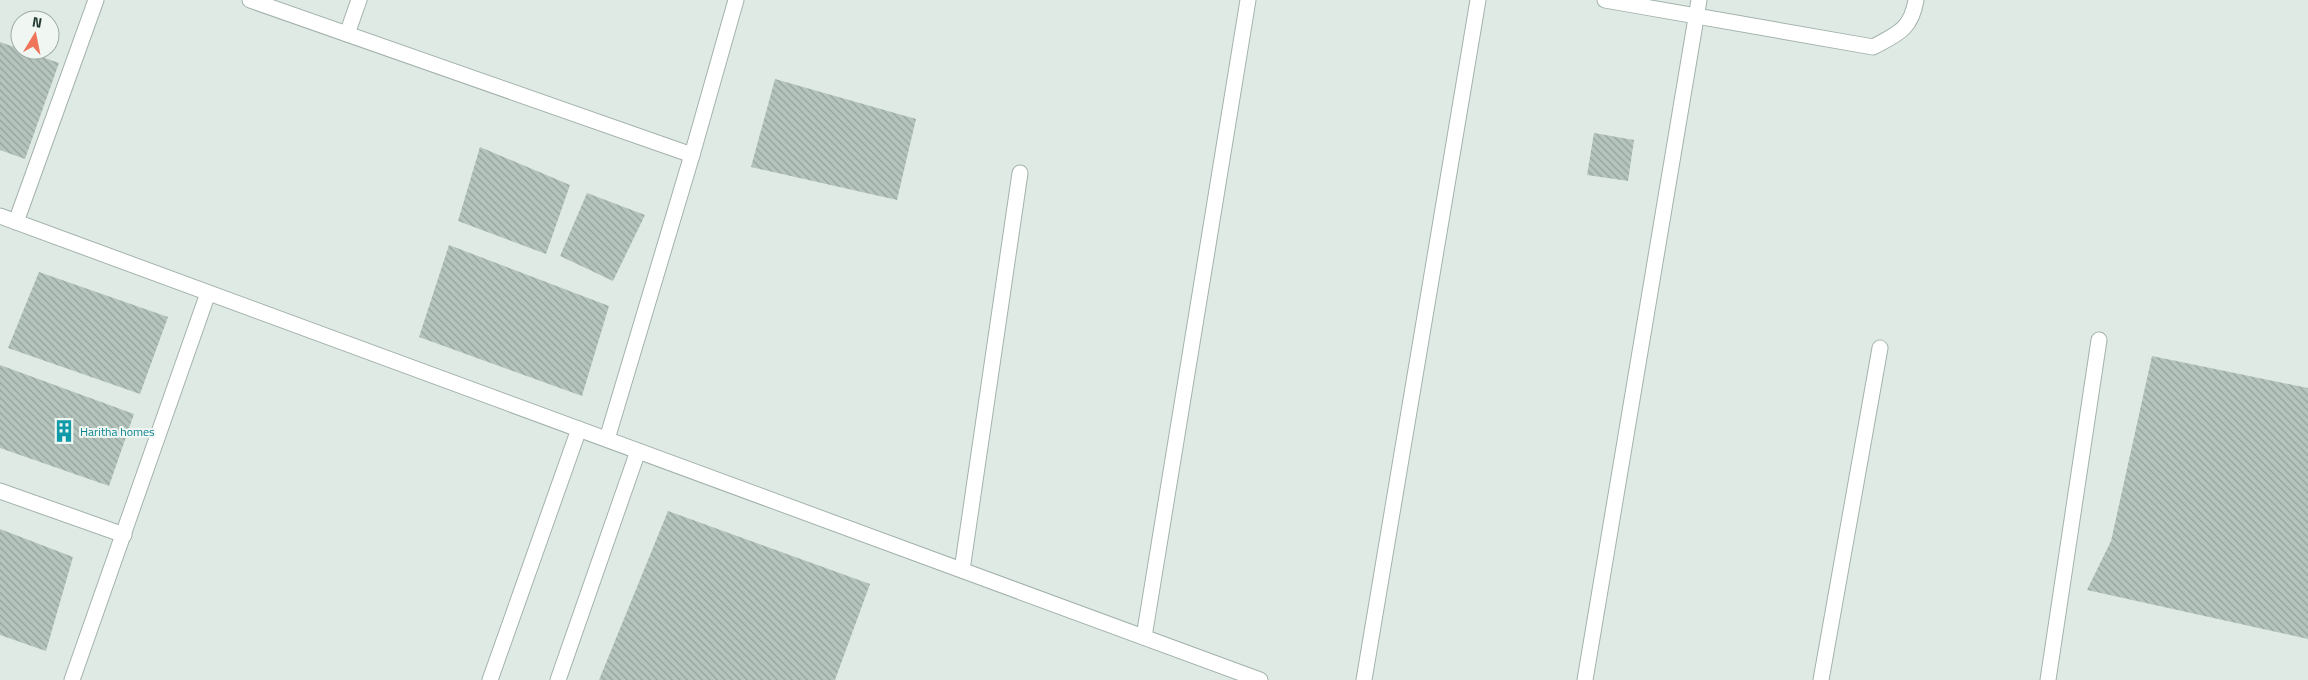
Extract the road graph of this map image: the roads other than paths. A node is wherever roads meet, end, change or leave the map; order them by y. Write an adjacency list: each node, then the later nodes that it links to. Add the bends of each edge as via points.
1 (96, 0): 15 (street)
2 (250, 0): 11 (street)
3 (359, 0): 11 (street)
4 (736, 0): 12 (street)
5 (1248, 0): 25 (street)
6 (1478, 0): 30 (street)
7 (1605, 0): 10 (street)
8 (1699, 0): 10 (street)
9 (1916, 0): 10 (street, via 1903,31 1872,47)
10 (1696, 16): 31 (street)
11 (347, 34): 12 (street)
12 (692, 155): 20 (street)
13 (1020, 173): 24 (street)
14 (0, 216): 15 (street)
15 (16, 222): 16 (street)
16 (208, 293): 19 (street); 23 (street)
17 (2099, 340): 33 (street)
18 (1880, 348): 32 (street)
19 (579, 429): 20 (street); 27 (street)
20 (607, 439): 21 (street)
21 (638, 451): 24 (street); 28 (street)
22 (0, 491): 23 (street)
23 (124, 535): 26 (street)
24 (962, 570): 25 (street)
25 (1144, 637): 29 (street)
26 (72, 680)
27 (490, 680)
28 (558, 680)
29 (1260, 680)
30 (1364, 680)
31 (1585, 680)
32 (1820, 680)
33 (2048, 680)

